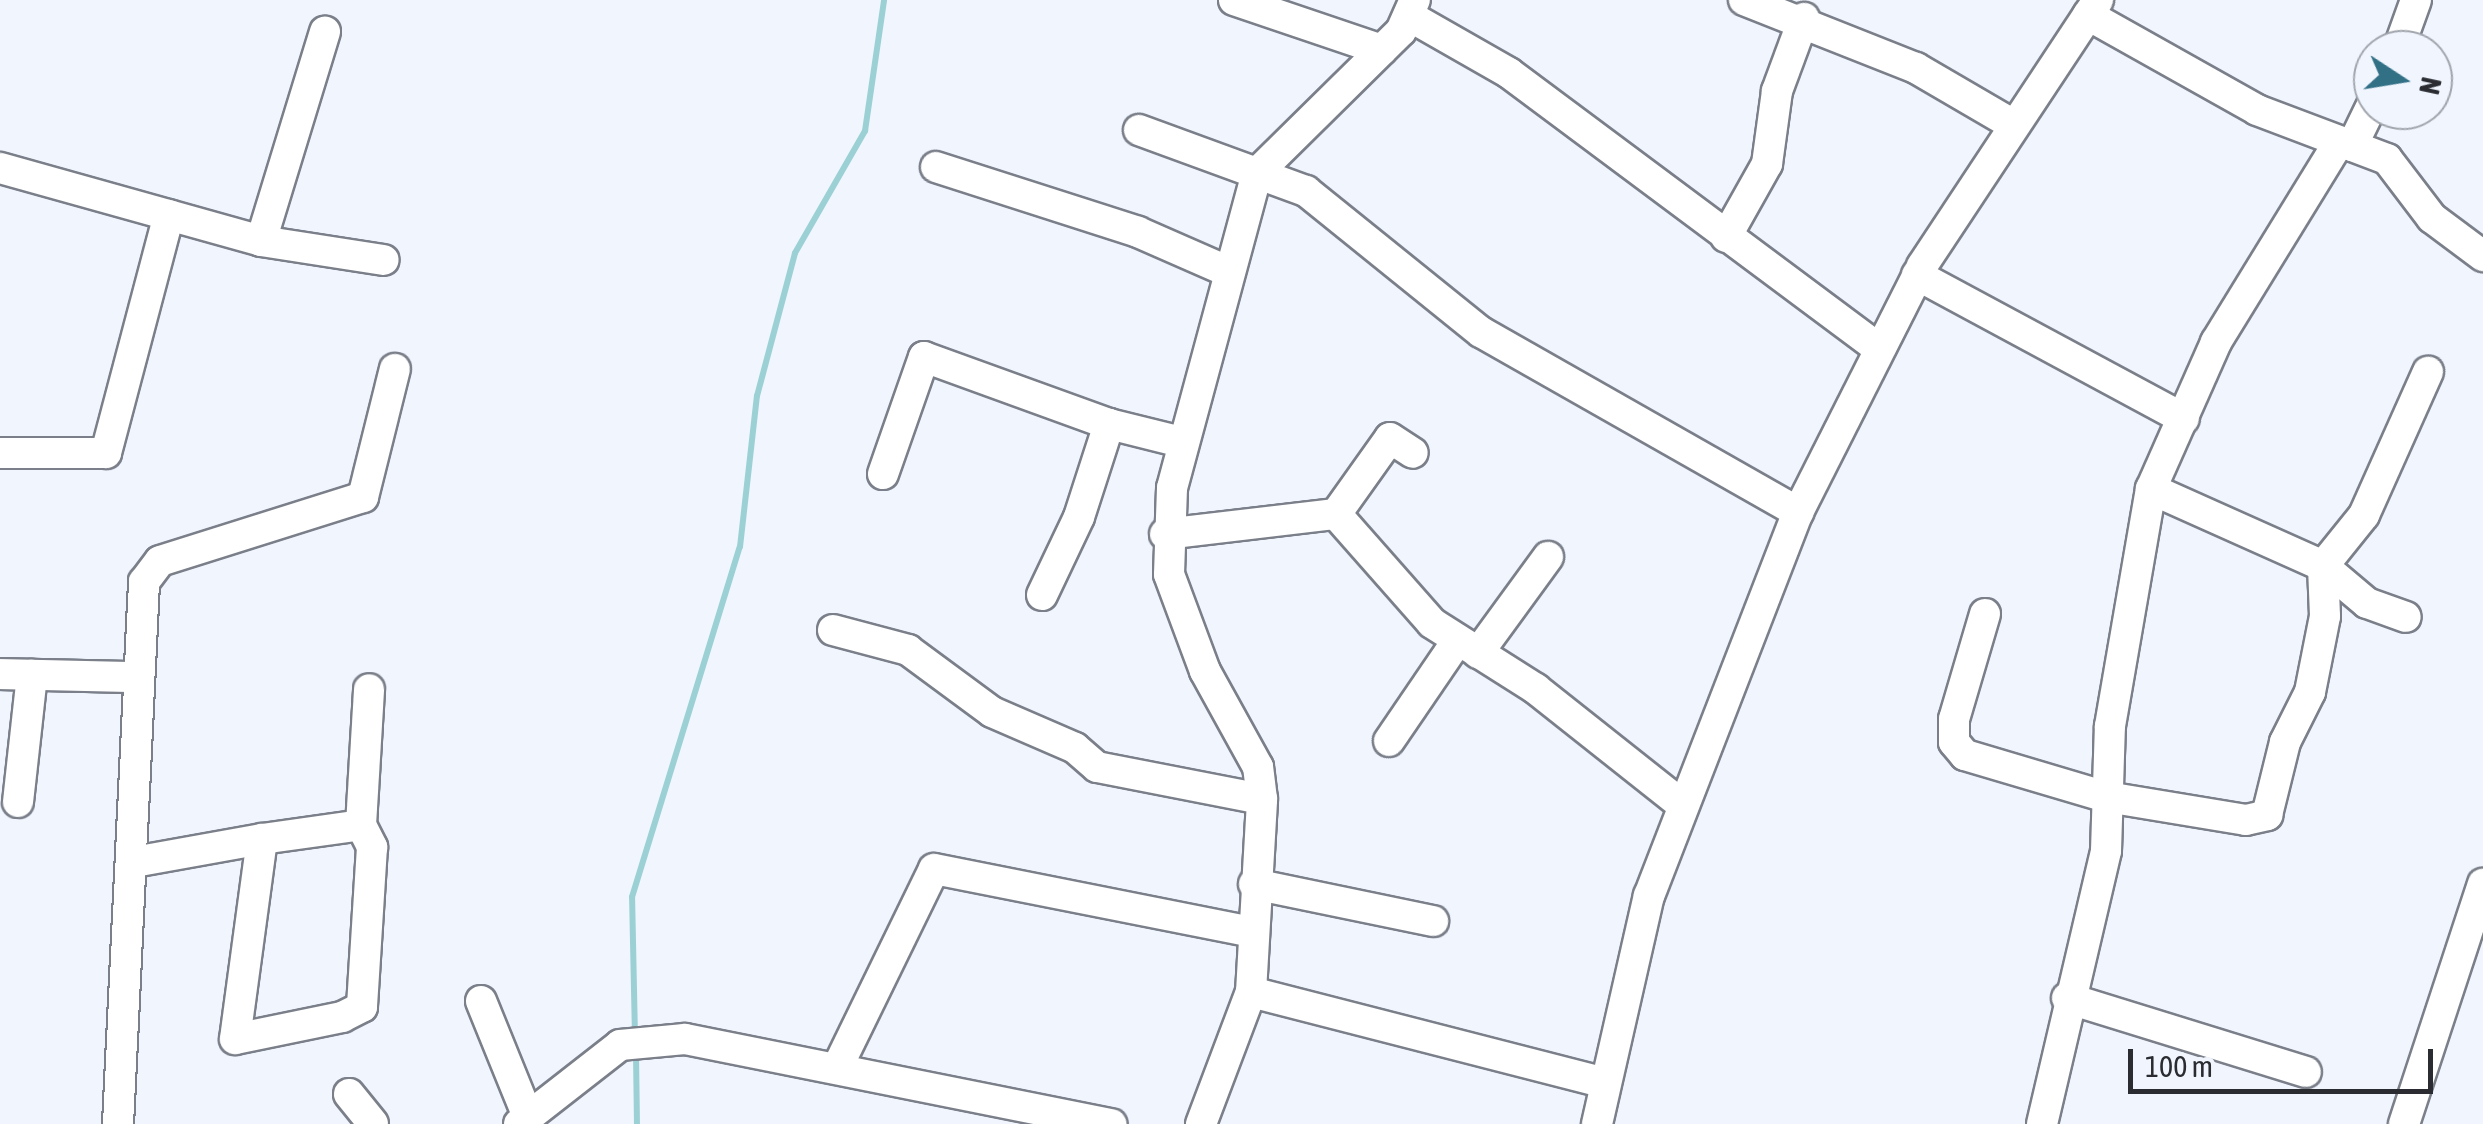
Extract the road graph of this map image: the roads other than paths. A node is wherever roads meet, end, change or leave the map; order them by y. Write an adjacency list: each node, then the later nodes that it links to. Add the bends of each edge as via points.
1 (1234, 0): 9 (street)
2 (1744, 0): 6 (street)
3 (2416, 0): 7 (street)
4 (2093, 8): 10 (street); 13 (street, via 2257,110)
5 (1413, 9): 9 (street); 18 (street)
6 (1804, 18): 10 (street, via 1916,68); 18 (street, via 1778,91 1767,164)
7 (2405, 30)
8 (325, 32): 19 (street)
9 (1382, 50): 16 (street)
10 (2012, 124): 23 (street)
11 (1139, 130): 16 (street)
12 (2355, 130): 13 (street)
13 (2345, 146): 20 (street, via 2387,158 2432,218); 27 (street, via 2216,342)
14 (936, 167): 22 (street, via 1138,232)
15 (0, 168): 17 (street)
16 (1257, 173): 22 (street); 34 (street, via 1306,190 1481,332)
17 (168, 215): 19 (street); 30 (street, via 106,453)
18 (1726, 237): 24 (street)
19 (261, 241): 21 (street)
20 (2483, 256)
21 (384, 260)
22 (1229, 272): 29 (street)
23 (1917, 275): 24 (street); 27 (street)
24 (1877, 347): 34 (street)
25 (396, 369): 46 (street, via 363,497 150,568)
26 (2428, 372): 38 (street, via 2364,515)
27 (2184, 419): 33 (street)
28 (1109, 424): 29 (street); 32 (street, via 924,357); 39 (street, via 1079,517)
29 (1181, 442): 36 (street)
30 (0, 453)
31 (1414, 453): 35 (street, via 1390,438)
32 (883, 474)
33 (2152, 489): 38 (street); 49 (street, via 2123,629)
34 (1798, 512): 52 (street)
35 (1336, 514): 36 (street); 43 (street, via 1414,606)
36 (1165, 534): 50 (street, via 1169,574 1205,671 1258,767)
37 (1548, 556): 43 (street)
38 (2322, 566): 41 (street, via 2367,603); 49 (street, via 2325,616 2310,692 2285,742 2267,815 2246,820)
39 (1042, 595)
40 (1985, 614): 49 (street, via 1954,742 1985,764)
41 (2406, 617)
42 (833, 630): 50 (street, via 908,650 992,712 1075,748 1097,766)
43 (1468, 646): 48 (street); 52 (street)
44 (0, 674): 45 (street)
45 (32, 675): 46 (street); 51 (street)
46 (136, 677): 55 (street)
47 (369, 689): 53 (street)
48 (1389, 741)
49 (2107, 797): 61 (street, via 2106,851)
50 (1262, 799): 56 (street)
51 (18, 802)
52 (1681, 804): 65 (street)
53 (361, 825): 54 (street); 54 (street, via 372,847 362,1006 235,1039)
54 (262, 839): 55 (street)
55 (134, 862): 68 (street)
56 (1254, 884): 58 (street); 59 (street)
57 (2483, 884): 74 (street)
58 (1434, 920)
59 (1252, 932): 60 (street); 63 (street, via 934,869)
60 (1251, 992): 65 (street); 71 (street)
61 (2067, 998): 64 (street); 73 (street)
62 (481, 1000): 67 (street)
63 (837, 1068): 67 (street, via 685,1039 620,1045); 70 (street)
64 (2306, 1072)
65 (1601, 1082): 72 (street)
66 (349, 1094): 69 (street)
67 (523, 1121)
68 (118, 1124)
69 (373, 1124)
70 (1112, 1124)
71 (1201, 1124)
72 (1597, 1124)
73 (2042, 1124)
74 (2404, 1124)

